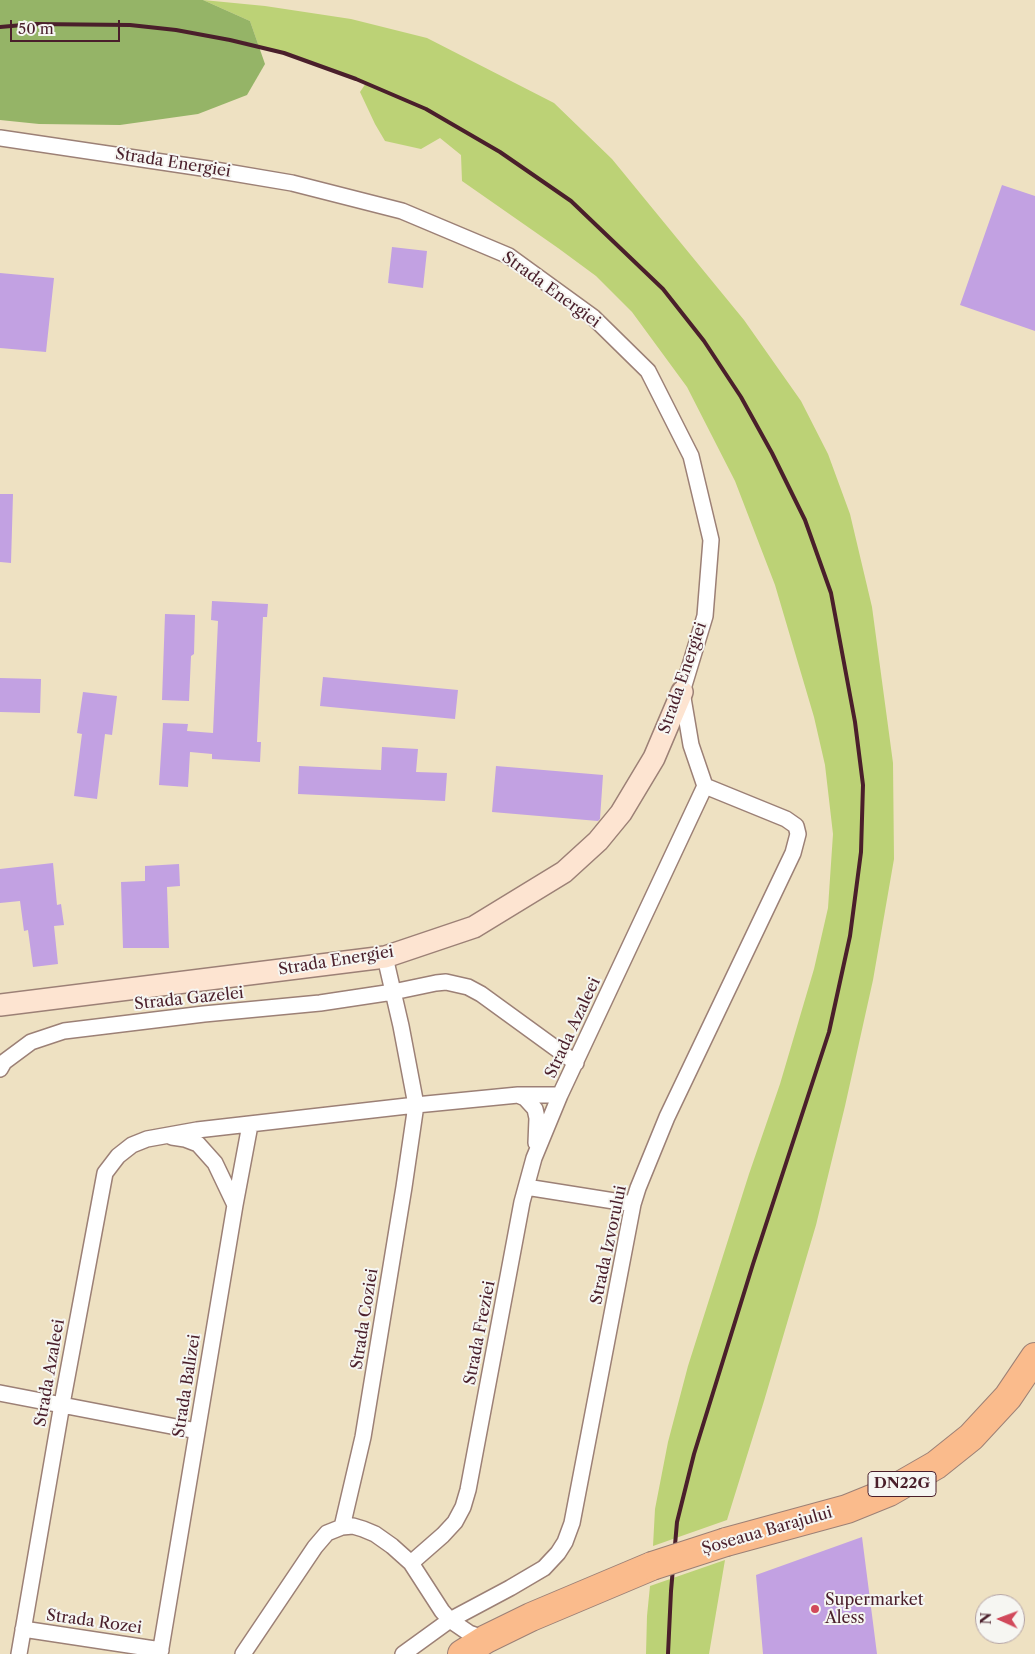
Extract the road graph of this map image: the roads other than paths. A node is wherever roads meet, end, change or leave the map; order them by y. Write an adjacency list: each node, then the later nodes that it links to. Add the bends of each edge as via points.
1 (0, 138): 2 (street, Strada Energiei, via 292,183 402,210 509,256 593,317 648,371 691,456 712,540 705,616)
2 (682, 692): 3 (street, via 691,745); 4 (street, Strada Energiei, via 654,758 621,814 598,841 564,872 474,927)
3 (705, 786): 7 (street, Strada Azaleei); 16 (street, Strada Izvorului, via 786,819 796,826 798,834 793,853 667,1118)
4 (385, 957): 5 (street, Strada Coziei); 6 (street, Strada Energiei)
5 (393, 992): 7 (street, Strada Gazelei, via 436,982 468,987); 8 (street, Strada Gazelei, via 320,1003 64,1030 30,1042 4,1062); 11 (street, Strada Coziei)
6 (0, 1006)
7 (576, 1063): 10 (street, Strada Azaleei)
8 (0, 1069)
9 (518, 1095): 10 (street, Strada Azaleei); 11 (street, Strada Azaleei); 14 (street, via 535,1109)
10 (560, 1095): 14 (street, Strada Freziei)
11 (416, 1105): 12 (street, Strada Azaleei); 22 (street, Strada Coziei, via 362,1438)
12 (250, 1125): 13 (street, Strada Azaleei); 17 (street, Strada Balizei)
13 (166, 1136): 17 (street, Strada Azaleei, via 198,1144 215,1163); 20 (street, Strada Azaleei, via 132,1145 105,1173)
14 (534, 1158): 15 (street, Strada Freziei)
15 (526, 1187): 16 (street); 23 (street, Strada Freziei, via 463,1507 443,1535)
16 (633, 1204): 24 (street, Strada Izvorului, via 572,1523 565,1542 544,1568)
17 (235, 1205): 21 (street, Strada Balizei)
18 (1035, 1357): 26 (highway, Șoseaua Barajului / DN22G, bridge, via 1008,1397 971,1437 936,1465 889,1492 847,1509 652,1566)
19 (0, 1392): 20 (street)
20 (62, 1404): 21 (street); 25 (street, Strada Azaleei)
21 (197, 1431): 27 (street, Strada Balizei)
22 (342, 1527): 23 (street, via 353,1526 375,1534); 29 (street, via 327,1534 315,1547)
23 (411, 1563): 24 (street)
24 (450, 1620): 26 (street, via 469,1633); 30 (street, Strada Izvorului)
25 (23, 1629): 27 (street, Strada Rozei); 28 (street, Strada Azaleei)
26 (486, 1639): 31 (highway, Șoseaua Barajului / DN22G)
27 (160, 1652)
28 (19, 1654)
29 (243, 1654)
30 (403, 1654)
31 (462, 1654)

